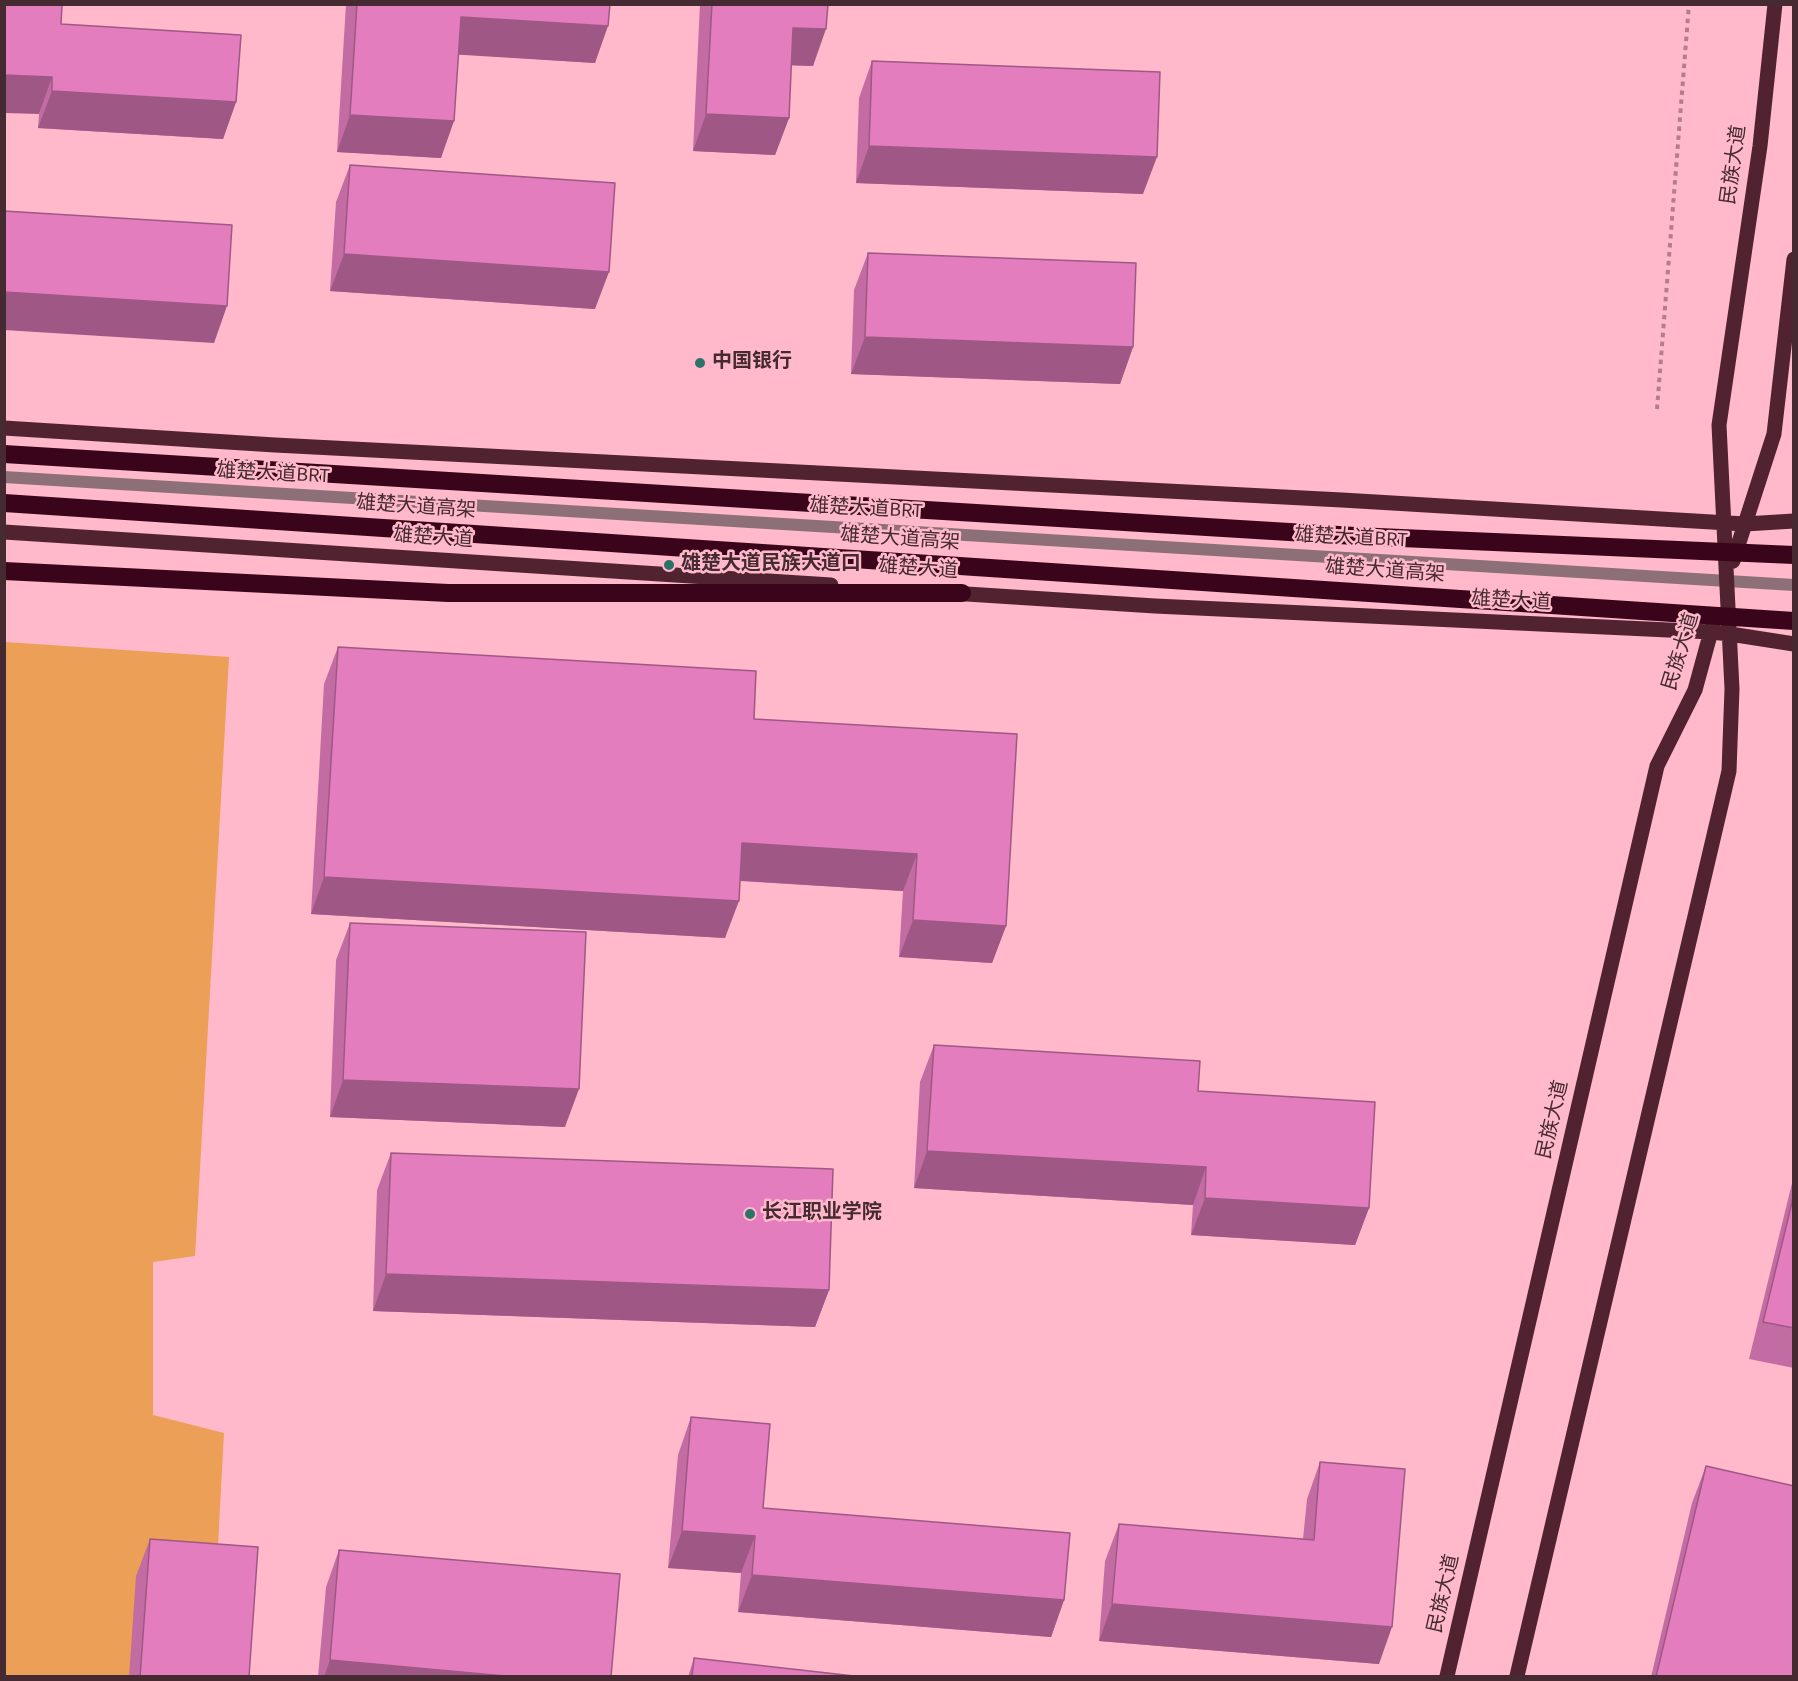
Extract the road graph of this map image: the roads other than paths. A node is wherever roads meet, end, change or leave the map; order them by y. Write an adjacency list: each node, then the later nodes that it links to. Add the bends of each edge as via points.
1 (1775, 4): 8 (main road, 民族大道, via 1760,146 1719,425)
2 (1794, 259): 9 (main road, 民族大道, via 1774,434)
3 (4, 428): 8 (main road)
4 (4, 454): 11 (highway, 雄楚大道高架, bridge, via 1355,536)
5 (4, 477): 13 (lane, 雄楚大道BRT)
6 (4, 503): 16 (highway, 雄楚大道高架, bridge)
7 (1794, 521): 9 (main road)
8 (1724, 523): 9 (main road); 13 (main road, 民族大道)
9 (1745, 524): 13 (main road, 民族大道)
10 (4, 532): 15 (main road, 雄楚大道)
11 (1794, 555)
12 (4, 571): 15 (highway, via 448,593)
13 (1726, 581): 14 (lane, 雄楚大道BRT); 17 (main road, 民族大道); 18 (main road, 民族大道)
14 (1794, 585)
15 (962, 593): 17 (main road, 雄楚大道)
16 (1794, 621)
17 (1711, 632): 18 (main road, 雄楚大道); 20 (main road, 民族大道, via 1695,690 1657,766)
18 (1730, 634): 19 (main road, 雄楚大道); 21 (main road, 民族大道, via 1729,771)
19 (1794, 644)
20 (1447, 1677)
21 (1517, 1677)

